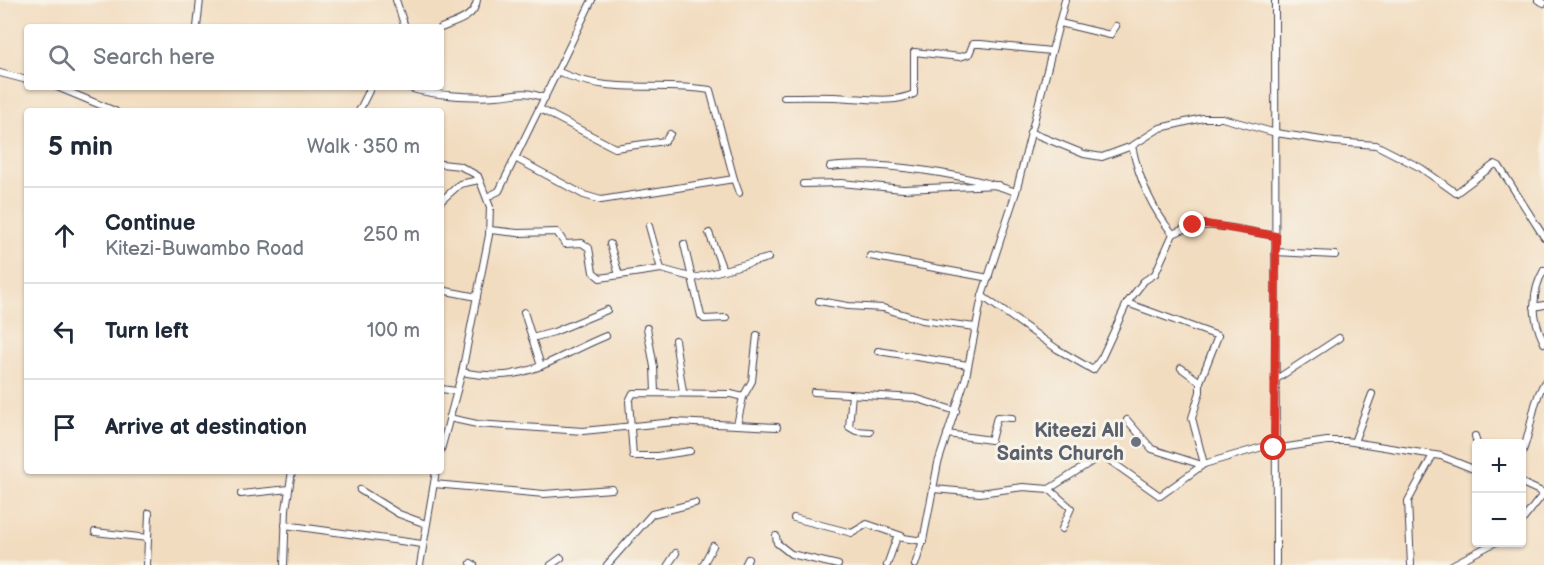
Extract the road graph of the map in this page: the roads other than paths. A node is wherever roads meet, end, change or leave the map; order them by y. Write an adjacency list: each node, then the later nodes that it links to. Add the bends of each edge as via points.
1 (200, 0): 10 (street)
2 (396, 0): 11 (street)
3 (477, 0): 13 (street, via 471,14)
4 (592, 0): 15 (street)
5 (1065, 0): 9 (street)
6 (1275, 0): 27 (street)
7 (1538, 0): 8 (street)
8 (1544, 3)
9 (1060, 23): 12 (street, via 1100,35 1110,35); 14 (street)
10 (197, 24)
11 (404, 24)
12 (1116, 26)
13 (444, 27)
14 (1051, 51): 22 (street, via 973,44 969,54 960,57 914,52 915,94 885,101); 26 (street)
15 (557, 71): 21 (street); 33 (street, via 601,87 688,86 710,90)
16 (0, 73): 17 (street)
17 (24, 79)
18 (64, 90): 23 (street)
19 (369, 90): 24 (street)
20 (427, 90): 21 (street, via 472,97 525,91)
21 (546, 98): 25 (street)
22 (784, 98)
23 (108, 108)
24 (360, 108)
25 (540, 109): 28 (street, via 615,148 665,141); 30 (street)
26 (1030, 132): 29 (street, via 1084,154 1102,157); 37 (street)
27 (1276, 133): 29 (street, via 1248,123 1203,118 1160,128); 45 (street); 46 (street, via 1376,145 1421,168 1456,193 1497,165)
28 (670, 134)
29 (1132, 146): 44 (street, via 1149,198)
30 (515, 158): 33 (street, via 601,200); 39 (street, via 499,191)
31 (444, 164): 34 (street, via 460,166)
32 (830, 167): 36 (street, via 905,169)
33 (734, 179): 38 (street)
34 (479, 180): 39 (street); 40 (street, via 460,184)
35 (803, 184): 36 (street, via 903,189)
36 (999, 185): 37 (street)
37 (1016, 192): 58 (street)
38 (739, 193)
39 (487, 197): 42 (street)
40 (444, 198)
41 (649, 226): 53 (street)
42 (490, 230): 56 (street, via 557,231 565,244 582,243 589,248 593,272 600,278); 61 (street)
43 (709, 233): 54 (street)
44 (1173, 234): 45 (street, via 1206,224); 63 (street, via 1155,274 1144,281)
45 (1276, 236): 49 (street)
46 (1544, 237)
47 (610, 244): 56 (street)
48 (684, 244): 57 (street)
49 (1275, 252): 50 (street); 82 (street)
50 (1335, 255)
51 (870, 256): 58 (street)
52 (768, 258): 54 (street)
53 (661, 269): 56 (street); 57 (street)
54 (723, 270): 57 (street)
55 (1544, 270): 65 (street, via 1535,290)
56 (619, 275)
57 (694, 278): 68 (street, via 701,316)
58 (989, 278): 60 (street)
59 (444, 291): 61 (street)
60 (982, 296): 63 (street, via 1093,370); 69 (street)
61 (477, 297): 81 (street)
62 (819, 301): 69 (street, via 883,308 922,320)
63 (1127, 303): 83 (street, via 1218,336)
64 (1544, 305): 65 (street)
65 (1534, 308): 76 (street)
66 (607, 310): 73 (street)
67 (524, 312): 73 (street)
68 (726, 318)
69 (975, 327): 78 (street)
70 (647, 328): 89 (street)
71 (757, 335): 92 (street, via 752,381)
72 (606, 336): 79 (street)
73 (532, 338): 79 (street)
74 (1339, 338): 82 (street)
75 (675, 340): 87 (street)
76 (1544, 343)
77 (878, 351): 78 (street)
78 (968, 365): 93 (street)
79 (541, 366): 81 (street, via 508,376)
80 (1181, 368): 83 (street)
81 (462, 372): 86 (street)
82 (1275, 380): 107 (street)
83 (1200, 382): 110 (street, via 1192,423)
84 (1544, 383): 106 (street, via 1532,408)
85 (444, 389): 86 (street)
86 (456, 391): 94 (street)
87 (684, 392): 89 (street); 92 (street)
88 (814, 392): 90 (street)
89 (655, 393): 97 (street, via 633,393 629,401)
90 (852, 394): 93 (street, via 915,398); 100 (street, via 849,427)
91 (1372, 394): 105 (street)
92 (744, 397): 98 (street)
93 (956, 411): 101 (street)
94 (449, 418): 97 (street, via 477,424 568,430); 103 (street)
95 (1012, 418): 101 (street, via 997,417 991,440)
96 (1127, 420): 110 (street, via 1152,449)
97 (632, 425): 98 (street); 108 (street, via 633,456)
98 (738, 425): 99 (street)
99 (777, 427)
100 (870, 432)
101 (947, 434): 118 (street)
102 (1475, 436): 104 (street)
103 (444, 438)
104 (1475, 439)
105 (1354, 442): 107 (street, via 1327,441); 109 (street)
106 (1526, 443)
107 (1274, 448): 110 (street, via 1269,445); 149 (street)
108 (690, 451)
109 (1433, 455): 111 (street); 150 (street, via 1408,501)
110 (1203, 464): 119 (street, via 1160,496 1102,455)
111 (1472, 469)
112 (292, 474): 116 (street)
113 (436, 474): 114 (street)
114 (434, 484): 117 (street, via 544,494); 126 (street)
115 (1526, 485): 124 (street, via 1544,493)
116 (289, 489): 121 (street); 127 (street)
117 (612, 489)
118 (933, 489): 119 (street, via 980,493 1023,487); 133 (street)
119 (1049, 489): 128 (street, via 1071,508)
120 (360, 490): 126 (street, via 399,514)
121 (241, 494)
122 (695, 503): 143 (street, via 652,514)
123 (149, 513): 132 (street)
124 (1526, 515)
125 (794, 518): 131 (street, via 852,533 867,524)
126 (426, 524): 134 (street)
127 (285, 525): 134 (street); 140 (street)
128 (1062, 529)
129 (94, 532): 132 (street)
130 (776, 536): 146 (street, via 777,543 791,554)
131 (902, 536): 133 (street); 147 (street, via 897,537)
132 (148, 538): 139 (street)
133 (923, 540): 148 (street)
134 (422, 544): 141 (street)
135 (713, 546): 145 (street)
136 (1488, 547): 151 (street)
137 (676, 553): 144 (street)
138 (561, 558): 142 (street)
139 (147, 565)
140 (284, 565)
141 (420, 565)
142 (551, 565)
143 (607, 565)
144 (668, 565)
145 (703, 565)
146 (838, 565)
147 (887, 565)
148 (915, 565)
149 (1275, 565)
150 (1411, 565)
151 (1452, 565)

